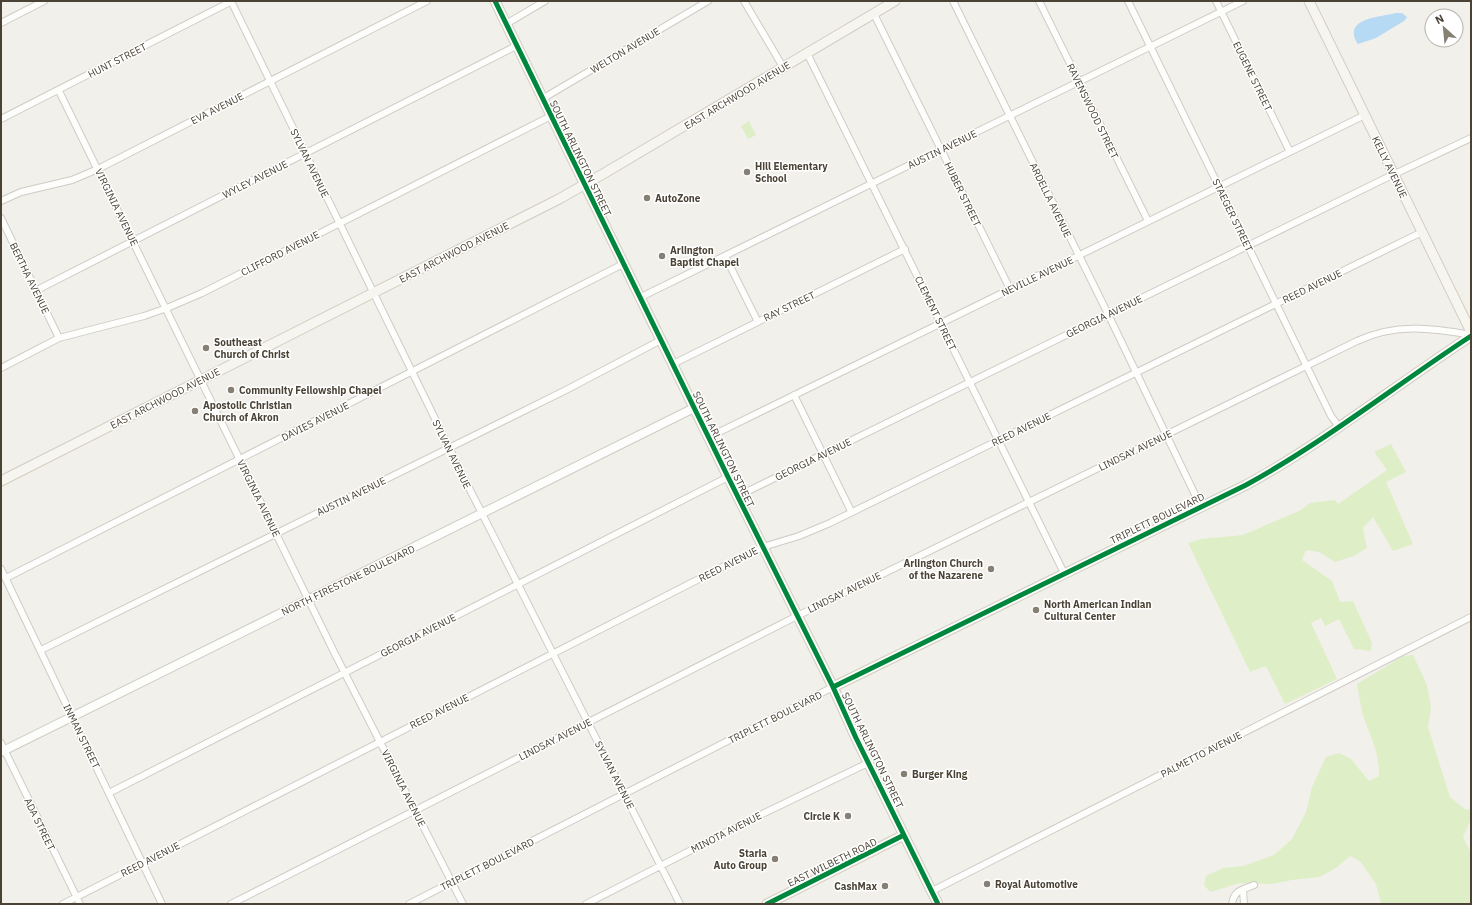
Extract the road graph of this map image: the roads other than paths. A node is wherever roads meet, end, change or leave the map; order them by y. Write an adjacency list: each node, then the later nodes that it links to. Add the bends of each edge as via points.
1 (44, 1): 17 (street)
2 (231, 1): 23 (street, SYLVAN AVENUE); 25 (street, HUNT STREET)
3 (427, 1): 23 (street, EVA AVENUE)
4 (495, 1): 18 (main road, SOUTH ARLINGTON STREET)
5 (545, 1): 18 (street)
6 (708, 1): 26 (street, WELTON AVENUE)
7 (744, 1): 22 (street)
8 (895, 1): 16 (main road, EAST ARCHWOOD AVENUE)
9 (953, 1): 29 (street, ARDELLA AVENUE)
10 (1039, 1): 24 (street, RAVENSWOOD STREET)
11 (1128, 1): 20 (street, STAEGER STREET)
12 (1216, 1): 15 (street, EUGENE STREET)
13 (1243, 1): 15 (street, AUSTIN AVENUE)
14 (1309, 1): 27 (main road, KELLY AVENUE)
15 (1221, 12): 20 (street, AUSTIN AVENUE); 33 (street, EUGENE STREET)
16 (874, 14): 21 (main road, EAST ARCHWOOD AVENUE); 32 (street, HUBER STREET)
17 (1, 23)
18 (506, 24): 19 (main road, SOUTH ARLINGTON STREET)
19 (516, 46): 26 (main road, SOUTH ARLINGTON STREET); 34 (street, WYLEY AVENUE)
20 (1150, 46): 24 (street, AUSTIN AVENUE); 39 (street, STAEGER STREET)
21 (807, 53): 22 (main road, EAST ARCHWOOD AVENUE); 37 (street, CLEMENT STREET)
22 (783, 67): 38 (main road, EAST ARCHWOOD AVENUE)
23 (270, 81): 34 (street, SYLVAN AVENUE); 35 (street, EVA AVENUE)
24 (1079, 82): 29 (street, AUSTIN AVENUE); 42 (street, RAVENSWOOD STREET)
25 (59, 91): 30 (street, HUNT STREET); 35 (street, VIRGINIA AVENUE)
26 (542, 99): 28 (main road, SOUTH ARLINGTON STREET)
27 (1365, 115): 33 (street, NEVILLE AVENUE); 36 (main road, KELLY AVENUE)
28 (551, 116): 38 (main road, SOUTH ARLINGTON STREET); 43 (street, CLIFFORD AVENUE)
29 (1010, 116): 32 (street, AUSTIN AVENUE); 49 (street, ARDELLA AVENUE)
30 (1, 119)
31 (1471, 138): 36 (street, GEORGIA AVENUE)
32 (941, 150): 37 (street, AUSTIN AVENUE); 51 (street, HUBER STREET)
33 (1290, 152): 39 (street, NEVILLE AVENUE)
34 (306, 153): 43 (street, SYLVAN AVENUE); 45 (street, WYLEY AVENUE)
35 (98, 169): 40 (street, EVA AVENUE, via 72,180 22,192); 45 (street, VIRGINIA AVENUE)
36 (1394, 174): 44 (main road, KELLY AVENUE); 46 (street, GEORGIA AVENUE)
37 (873, 183): 47 (street, CLEMENT STREET); 48 (street, AUSTIN AVENUE)
38 (585, 184): 50 (main road, SOUTH ARLINGTON STREET); 53 (main road, EAST ARCHWOOD AVENUE)
39 (1219, 187): 42 (street, NEVILLE AVENUE); 46 (street, STAEGER STREET)
40 (1, 201)
41 (1, 218): 52 (street, BERTHA AVENUE)
42 (1148, 221): 49 (street, NEVILLE AVENUE)
43 (340, 223): 53 (street, SYLVAN AVENUE); 56 (street, CLIFFORD AVENUE, via 202,293)
44 (1422, 232): 55 (street, REED AVENUE); 60 (main road, KELLY AVENUE)
45 (133, 241): 52 (street, WYLEY AVENUE); 56 (street, VIRGINIA AVENUE)
46 (1248, 246): 55 (street, STAEGER STREET); 57 (street, GEORGIA AVENUE)
47 (905, 249): 58 (street, RAY STREET); 59 (street, CLEMENT STREET)
48 (726, 256): 54 (street, AUSTIN AVENUE); 58 (street)
49 (1078, 256): 51 (street, NEVILLE AVENUE); 57 (street, ARDELLA AVENUE)
50 (623, 264): 54 (main road, SOUTH ARLINGTON STREET); 66 (street, DAVIES AVENUE)
51 (1010, 289): 59 (street, NEVILLE AVENUE)
52 (37, 290): 61 (street, BERTHA AVENUE)
53 (373, 292): 66 (street, SYLVAN AVENUE); 68 (main road, EAST ARCHWOOD AVENUE)
54 (641, 297): 62 (main road, SOUTH ARLINGTON STREET)
55 (1276, 303): 64 (street, STAEGER STREET); 67 (street, REED AVENUE)
56 (166, 308): 61 (street, CLIFFORD AVENUE, via 135,319); 68 (street, VIRGINIA AVENUE)
57 (1108, 314): 67 (street, ARDELLA AVENUE); 69 (street, GEORGIA AVENUE)
58 (758, 322): 63 (street, RAY STREET)
59 (941, 323): 69 (street, CLEMENT STREET); 70 (street, NEVILLE AVENUE)
60 (1471, 334): 64 (street, LINDSAY AVENUE, via 1415,328 1384,331); 72 (main road, TRIPLETT BOULEVARD)
61 (59, 338): 65 (street, CLIFFORD AVENUE)
62 (661, 340): 63 (main road, SOUTH ARLINGTON STREET); 76 (street, AUSTIN AVENUE)
63 (673, 364): 71 (main road, SOUTH ARLINGTON STREET)
64 (1307, 365): 72 (street, STAEGER STREET, via 1331,416); 73 (street, LINDSAY AVENUE)
65 (1, 368)
66 (412, 372): 76 (street, SYLVAN AVENUE); 78 (street, DAVIES AVENUE)
67 (1136, 372): 73 (street, ARDELLA AVENUE); 75 (street, REED AVENUE)
68 (201, 379): 78 (street, VIRGINIA AVENUE); 80 (main road, EAST ARCHWOOD AVENUE)
69 (970, 382): 75 (street, CLEMENT STREET); 77 (street, GEORGIA AVENUE)
70 (794, 395): 74 (street, NEVILLE AVENUE); 77 (street)
71 (694, 408): 74 (main road, SOUTH ARLINGTON STREET); 85 (street, NORTH FIRESTONE BOULEVARD)
72 (1340, 428): 83 (main road, TRIPLETT BOULEVARD, via 1276,468)
73 (1166, 434): 82 (street, LINDSAY AVENUE); 83 (street, ARDELLA AVENUE)
74 (709, 437): 79 (main road, SOUTH ARLINGTON STREET)
75 (998, 440): 82 (street, CLEMENT STREET); 84 (street, REED AVENUE)
76 (449, 447): 85 (street, SYLVAN AVENUE); 86 (street, AUSTIN AVENUE)
77 (823, 454): 81 (street, GEORGIA AVENUE); 84 (street)
78 (240, 459): 86 (street, VIRGINIA AVENUE); 90 (street, DAVIES AVENUE)
79 (728, 477): 81 (main road, SOUTH ARLINGTON STREET); 91 (street, GEORGIA AVENUE)
80 (1, 481)
81 (738, 496): 87 (main road, SOUTH ARLINGTON STREET)
82 (1029, 502): 89 (street, CLEMENT STREET); 93 (street, LINDSAY AVENUE)
83 (1201, 507): 89 (main road, TRIPLETT BOULEVARD)
84 (851, 511): 87 (street, REED AVENUE, via 808,533)
85 (482, 513): 91 (street, SYLVAN AVENUE); 92 (street, NORTH FIRESTONE BOULEVARD)
86 (276, 533): 92 (street, VIRGINIA AVENUE); 95 (street, AUSTIN AVENUE)
87 (763, 547): 93 (main road, SOUTH ARLINGTON STREET); 96 (street, REED AVENUE)
88 (1, 569): 90 (street, INMAN STREET)
89 (1064, 573): 98 (main road, TRIPLETT BOULEVARD)
90 (6, 578): 95 (street, INMAN STREET)
91 (517, 584): 96 (street, SYLVAN AVENUE); 97 (street, GEORGIA AVENUE)
92 (308, 600): 97 (street, VIRGINIA AVENUE); 99 (street, NORTH FIRESTONE BOULEVARD)
93 (797, 616): 98 (main road, SOUTH ARLINGTON STREET); 100 (street, LINDSAY AVENUE)
94 (1471, 617): 113 (street, PALMETTO AVENUE)
95 (40, 650): 99 (street, INMAN STREET)
96 (552, 653): 100 (street, SYLVAN AVENUE); 101 (street, REED AVENUE)
97 (345, 673): 101 (street, VIRGINIA AVENUE); 104 (street, GEORGIA AVENUE)
98 (833, 687): 103 (main road, SOUTH ARLINGTON STREET); 105 (street, TRIPLETT BOULEVARD)
99 (72, 717): 102 (street, NORTH FIRESTONE BOULEVARD); 104 (street, INMAN STREET)
100 (588, 722): 105 (street, SYLVAN AVENUE); 106 (street, LINDSAY AVENUE)
101 (380, 741): 106 (street, VIRGINIA AVENUE); 108 (street, REED AVENUE)
102 (2, 749): 114 (street, ADA STREET)
103 (868, 763): 107 (main road, SOUTH ARLINGTON STREET); 109 (street, MINOTA AVENUE)
104 (108, 793): 108 (street, INMAN STREET)
105 (624, 794): 109 (street, SYLVAN AVENUE); 110 (street, TRIPLETT BOULEVARD)
106 (416, 810): 110 (street, VIRGINIA AVENUE); 118 (street, LINDSAY AVENUE)
107 (904, 835): 113 (main road, SOUTH ARLINGTON STREET); 123 (main road, EAST WILBETH ROAD)
108 (142, 863): 114 (street, REED AVENUE); 117 (street, INMAN STREET)
109 (661, 865): 121 (street, MINOTA AVENUE); 122 (street, SYLVAN AVENUE)
110 (452, 881): 119 (street, TRIPLETT BOULEVARD); 120 (street, VIRGINIA AVENUE)
111 (1254, 885): 112 (street)
112 (1243, 890): 125 (street, via 1236,893); 126 (street)
113 (932, 891): 124 (main road, SOUTH ARLINGTON STREET)
114 (76, 897): 115 (street, REED AVENUE); 116 (street, ADA STREET)
115 (63, 904)
116 (80, 904)
117 (162, 904)
118 (231, 904)
119 (409, 904)
120 (463, 904)
121 (586, 904)
122 (680, 904)
123 (767, 904)
124 (938, 904)
125 (1232, 904)
126 (1244, 904)

